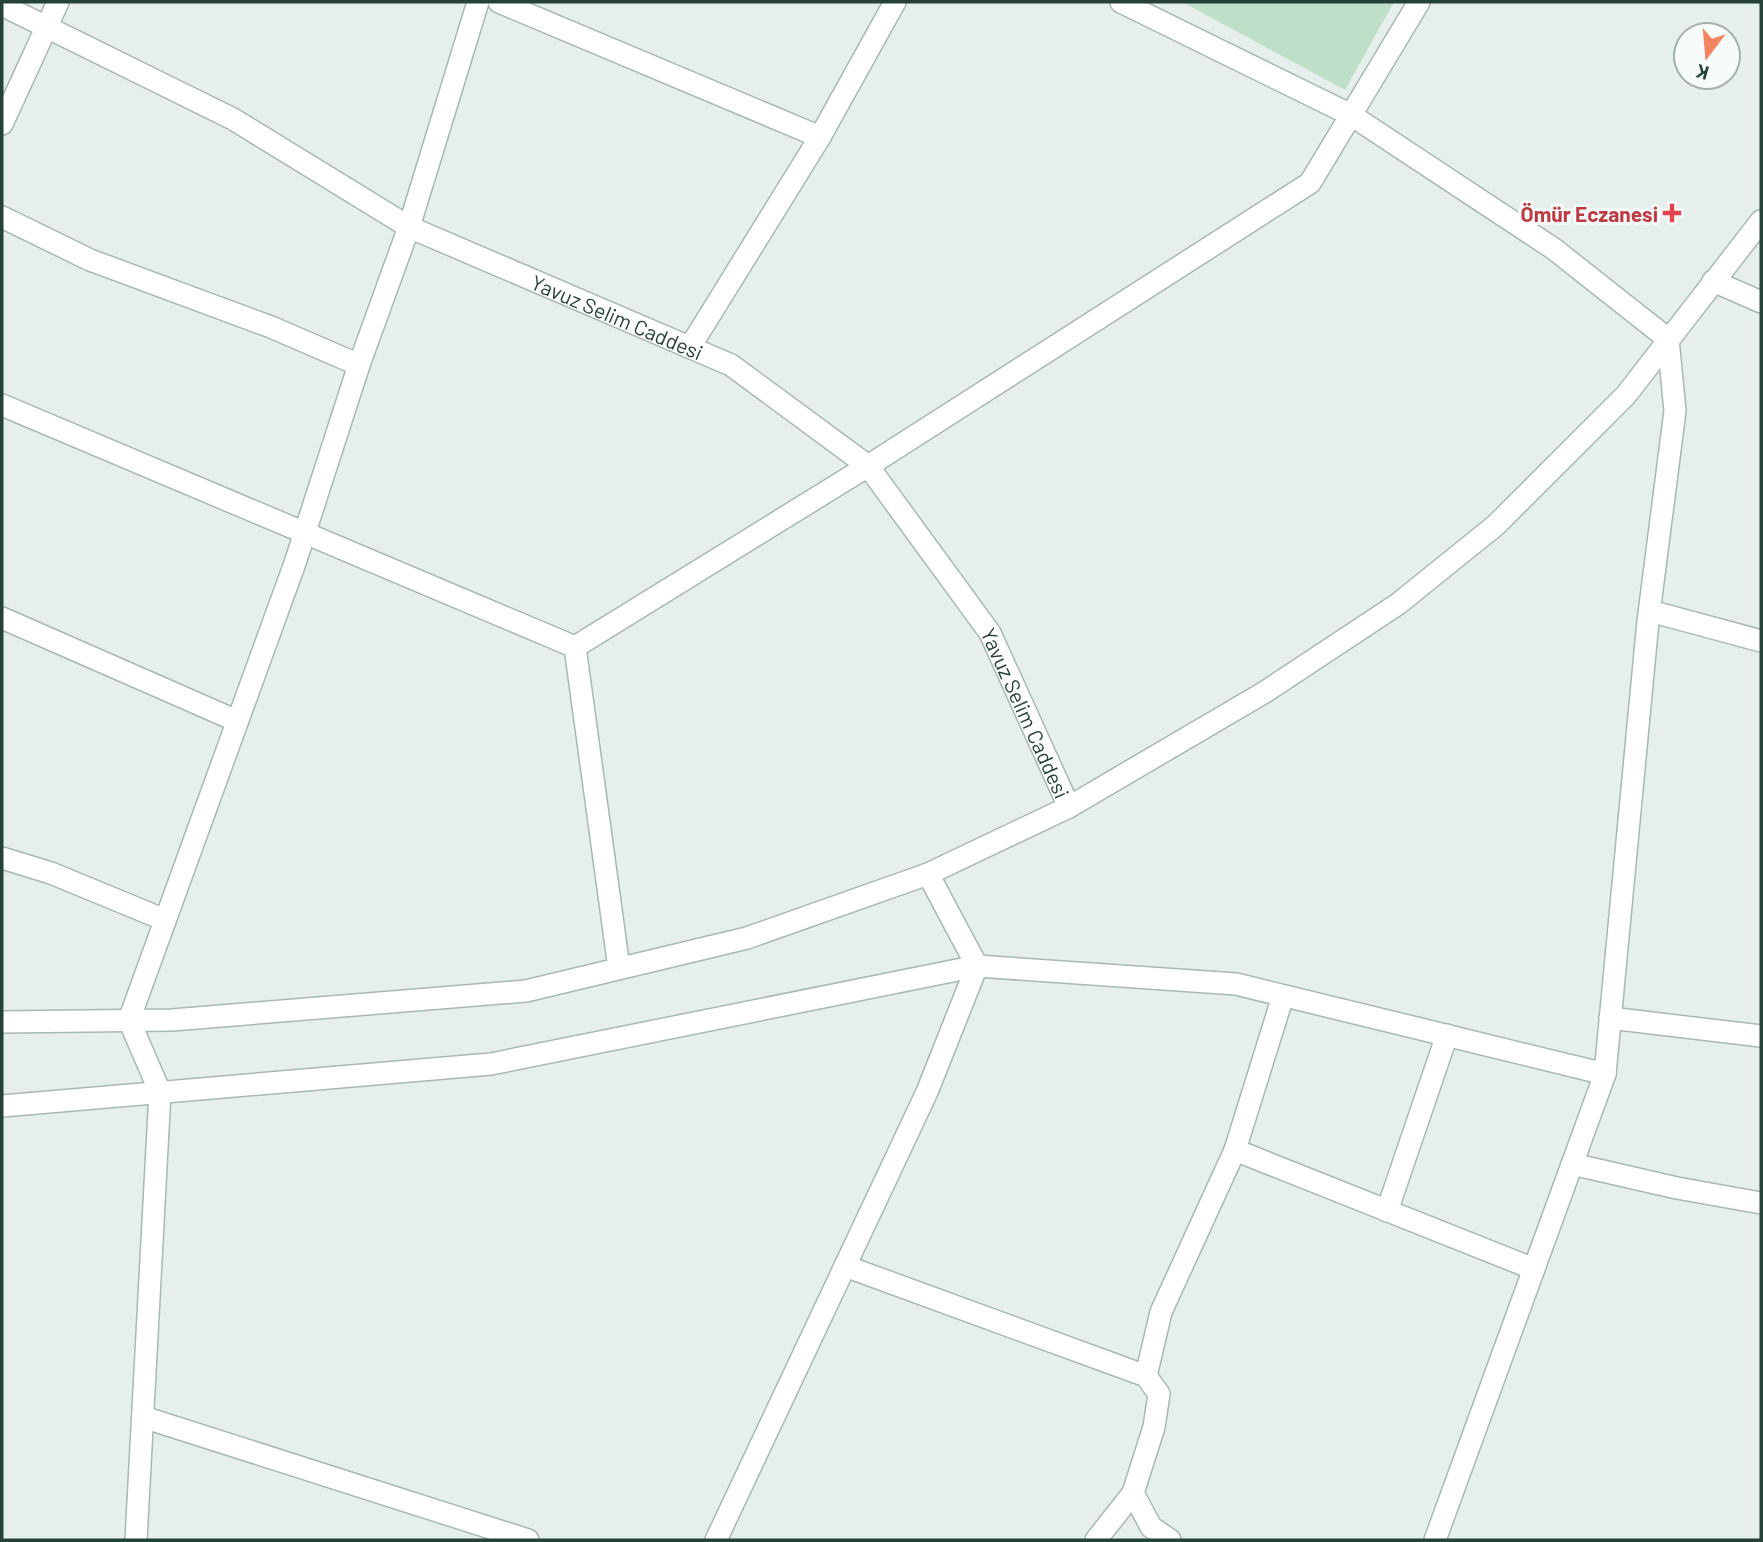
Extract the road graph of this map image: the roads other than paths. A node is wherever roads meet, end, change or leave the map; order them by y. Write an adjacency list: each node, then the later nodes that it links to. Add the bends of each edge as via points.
1 (58, 2): 8 (street)
2 (478, 2): 14 (street)
3 (499, 2): 11 (street)
4 (895, 2): 11 (street)
5 (1121, 2): 9 (street)
6 (1419, 2): 9 (street)
7 (2, 5): 8 (street, Yavuz Selim Caddesi)
8 (47, 26): 10 (street); 14 (street, Yavuz Selim Caddesi, via 233,119)
9 (1351, 114): 17 (street, via 1554,249); 21 (street, via 1310,183)
10 (2, 124)
11 (820, 137): 18 (street)
12 (2, 217): 19 (street, via 90,260)
13 (1761, 221): 15 (street)
14 (409, 227): 18 (street, Yavuz Selim Caddesi); 19 (street)
15 (1713, 281): 16 (street); 17 (street)
16 (1761, 302)
17 (1668, 339): 23 (street, via 1675,411); 28 (street, via 1626,395 1496,525 1398,604 1265,692)
18 (690, 347): 21 (street, Yavuz Selim Caddesi, via 731,365)
19 (359, 365): 22 (street)
20 (2, 405): 22 (street)
21 (868, 466): 26 (street); 28 (street, Yavuz Selim Caddesi, via 990,633)
22 (305, 531): 26 (street); 27 (street)
23 (1650, 611): 25 (street); 35 (street)
24 (2, 618): 27 (street)
25 (1761, 641)
26 (575, 647): 33 (street)
27 (237, 721): 31 (street)
28 (1069, 807): 30 (street)
29 (2, 858): 31 (street)
30 (928, 874): 32 (street); 33 (street, via 747,938)
31 (165, 920): 36 (street)
32 (978, 965): 34 (street, via 1236,984); 41 (street, via 491,1064); 47 (street, via 927,1092)
33 (619, 968): 36 (street, via 526,991)
34 (1283, 996): 38 (street); 43 (street)
35 (1610, 1018): 39 (street); 40 (street)
36 (129, 1020): 37 (street); 41 (street)
37 (2, 1022)
38 (1447, 1035): 40 (street); 46 (street)
39 (1761, 1036)
40 (1605, 1074): 44 (street)
41 (160, 1092): 42 (street); 50 (street)
42 (2, 1106)
43 (1235, 1150): 46 (street); 49 (street, via 1161,1312)
44 (1572, 1164): 45 (street); 48 (street)
45 (1761, 1203)
46 (1387, 1211): 48 (street)
47 (845, 1266): 49 (street); 54 (street)
48 (1534, 1269): 57 (street)
49 (1146, 1376): 51 (street, via 1158,1394 1154,1427)
50 (143, 1417): 52 (street); 53 (street)
51 (1133, 1493): 55 (street); 56 (street, via 1151,1527)
52 (136, 1540)
53 (528, 1540)
54 (716, 1540)
55 (1096, 1540)
56 (1170, 1540)
57 (1435, 1540)

